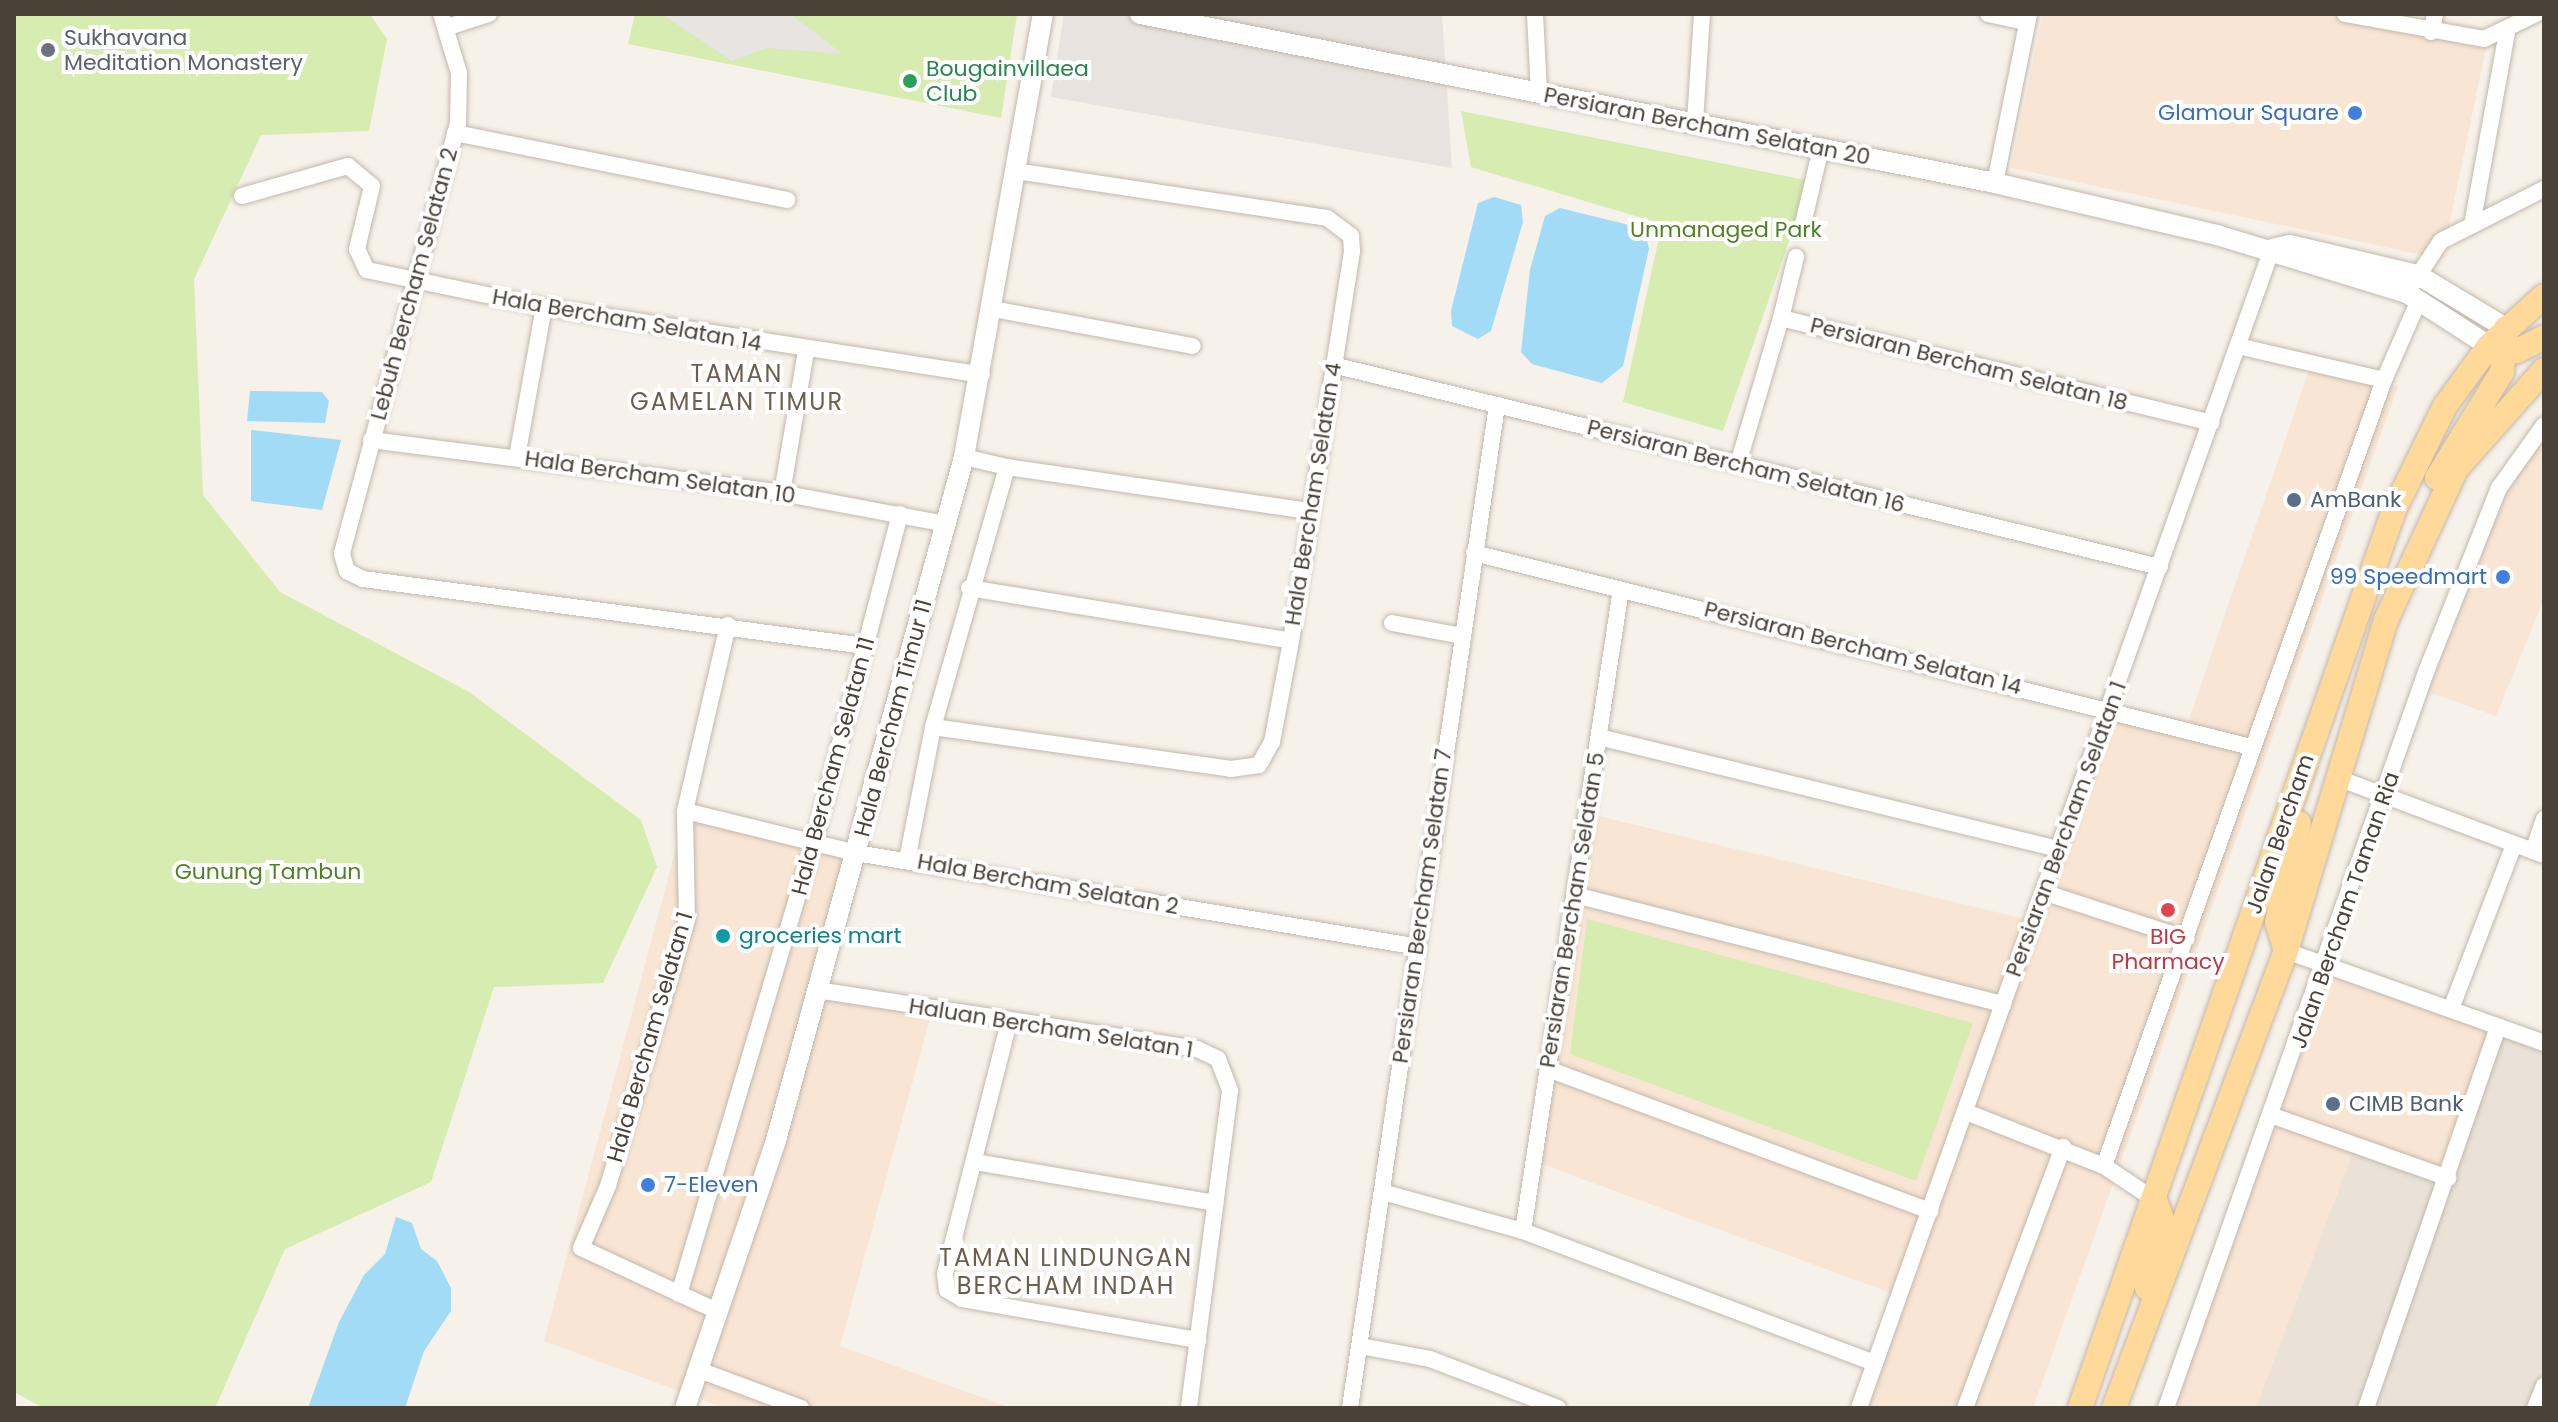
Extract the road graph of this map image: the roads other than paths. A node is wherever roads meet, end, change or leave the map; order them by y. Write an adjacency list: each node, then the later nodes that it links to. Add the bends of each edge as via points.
1 (489, 14): 11 (street)
2 (1043, 14): 18 (street, Hala Bercham Timur 11)
3 (1140, 14): 14 (street, Persiaran Bercham Selatan 20)
4 (1535, 14): 14 (street)
5 (1702, 14): 15 (street)
6 (1988, 14): 10 (street)
7 (2345, 14): 12 (street)
8 (2435, 14): 12 (street)
9 (2536, 14): 13 (street)
10 (2028, 18): 19 (street)
11 (444, 20): 16 (street, Lebuh Bercham Selatan 2, via 459,73)
12 (2431, 32): 13 (street, via 2470,38)
13 (2507, 32): 24 (street)
14 (1539, 94): 15 (street, Persiaran Bercham Selatan 20)
15 (1695, 122): 17 (street, Persiaran Bercham Selatan 20)
16 (455, 133): 22 (street); 28 (street, Lebuh Bercham Selatan 2)
17 (1821, 148): 19 (street, Persiaran Bercham Selatan 20); 23 (street)
18 (1015, 171): 32 (street, Hala Bercham Timur 11); 39 (street, Hala Bercham Selatan 4, via 1342,224 1352,251)
19 (1995, 183): 25 (street, Persiaran Bercham Selatan 20)
20 (2544, 189): 24 (street)
21 (242, 196): 28 (street, Hala Bercham Selatan 14, via 309,172 362,172 373,202 360,260 367,270)
22 (787, 200)
23 (1803, 224)
24 (2472, 225): 27 (street, via 2432,249)
25 (2272, 249): 27 (street, via 2290,245); 29 (street, via 2288,262); 37 (street, Persiaran Bercham Selatan 1)
26 (1796, 257): 33 (street)
27 (2418, 275): 29 (street); 35 (street)
28 (415, 283): 31 (street, Hala Bercham Selatan 14); 46 (street, Lebuh Bercham Selatan 2)
29 (2413, 296): 35 (street); 42 (street)
30 (2544, 296): 35 (main road, Jalan Bercham)
31 (544, 307): 38 (street, Hala Bercham Selatan 14); 47 (street)
32 (993, 309): 36 (street); 41 (street, Hala Bercham Timur 11)
33 (1781, 318): 44 (street, Persiaran Bercham Selatan 18); 49 (street, Persiaran Bercham Selatan 18)
34 (2544, 337): 35 (main road)
35 (2501, 342): 55 (main road, via 2495,384 2452,446 2431,492); 69 (main road, Jalan Bercham, via 2445,406 2394,510)
36 (1193, 346)
37 (2238, 346): 42 (street); 44 (street, Persiaran Bercham Selatan 1)
38 (806, 351): 41 (street, Hala Bercham Selatan 14); 51 (street)
39 (1333, 365): 43 (street, Persiaran Bercham Selatan 16); 52 (street, Hala Bercham Selatan 4)
40 (2544, 370): 55 (main road, Jalan Bercham, via 2456,469)
41 (982, 375): 48 (street, Hala Bercham Timur 11)
42 (2384, 380): 68 (street)
43 (1497, 405): 49 (street, Persiaran Bercham Selatan 16); 56 (street, Persiaran Bercham Selatan 7)
44 (2211, 423): 57 (street, Persiaran Bercham Selatan 1)
45 (2544, 425): 71 (street, Jalan Bercham Taman Ria, via 2499,488)
46 (371, 440): 47 (street, Hala Bercham Selatan 10); 61 (street, Lebuh Bercham Selatan 2, via 342,554 347,571 363,579)
47 (517, 457): 51 (street, Hala Bercham Selatan 10)
48 (964, 457): 50 (street); 54 (street, Hala Bercham Timur 11)
49 (1738, 464): 57 (street, Persiaran Bercham Selatan 16)
50 (1013, 467): 52 (street); 58 (street)
51 (782, 493): 53 (street, Hala Bercham Selatan 10)
52 (1308, 511): 63 (street, Hala Bercham Selatan 4)
53 (900, 514): 54 (street, Hala Bercham Selatan 10); 64 (street, Hala Bercham Selatan 11)
54 (946, 524): 77 (street, Hala Bercham Timur 11)
55 (2426, 527): 70 (main road, Jalan Bercham)
56 (1474, 553): 59 (street, Persiaran Bercham Selatan 14); 62 (street, Persiaran Bercham Selatan 7)
57 (2160, 567): 65 (street, Persiaran Bercham Selatan 1)
58 (969, 588): 63 (street); 66 (street)
59 (1621, 589): 65 (street, Persiaran Bercham Selatan 14); 67 (street, Persiaran Bercham Selatan 5)
60 (1392, 623): 62 (street)
61 (728, 625): 64 (street); 72 (street, Hala Bercham Selatan 1)
62 (1462, 636): 83 (street, Persiaran Bercham Selatan 7)
63 (1291, 641): 66 (street, Hala Bercham Selatan 4, via 1268,755 1247,770)
64 (865, 646): 74 (street, Hala Bercham Selatan 11)
65 (2109, 707): 68 (street, Persiaran Bercham Selatan 14); 76 (street, Persiaran Bercham Selatan 1)
66 (933, 727): 79 (street)
67 (1599, 737): 76 (street); 81 (street, Persiaran Bercham Selatan 5)
68 (2251, 747): 82 (street)
69 (2305, 764): 84 (main road, via 2307,795 2277,922); 100 (main road, Jalan Bercham)
70 (2335, 777): 71 (street); 84 (main road, Jalan Bercham)
71 (2384, 796): 75 (street); 85 (street, Jalan Bercham Taman Ria)
72 (685, 811): 74 (street, Hala Bercham Selatan 2); 104 (street, Hala Bercham Selatan 1, via 687,920 608,1186 581,1248)
73 (2544, 819): 78 (street)
74 (814, 842): 77 (street, Hala Bercham Selatan 2); 104 (street, Hala Bercham Selatan 11)
75 (2514, 845): 78 (street); 88 (street)
76 (2059, 849): 80 (street, Persiaran Bercham Selatan 1)
77 (856, 853): 79 (street, Hala Bercham Selatan 2); 86 (street, Hala Bercham Timur 11)
78 (2538, 853)
79 (907, 860): 83 (street, Hala Bercham Selatan 2)
80 (2043, 892): 82 (street); 87 (street, Persiaran Bercham Selatan 1)
81 (1575, 895): 87 (street); 92 (street, Persiaran Bercham Selatan 5)
82 (2187, 939): 97 (street)
83 (1413, 946): 99 (street, Persiaran Bercham Selatan 7)
84 (2286, 951): 85 (street); 111 (main road, Jalan Bercham)
85 (2327, 966): 88 (street); 94 (street, Jalan Bercham Taman Ria)
86 (817, 990): 89 (street, Haluan Bercham Selatan 1); 105 (street, Hala Bercham Timur 11)
87 (2003, 1004): 93 (street, Persiaran Bercham Selatan 1)
88 (2451, 1009): 90 (street)
89 (1009, 1022): 96 (street); 101 (street, Haluan Bercham Selatan 1, via 1197,1049 1218,1059 1230,1091)
90 (2498, 1026): 91 (street); 98 (street)
91 (2544, 1043)
92 (1548, 1069): 102 (street); 103 (street, Persiaran Bercham Selatan 5)
93 (1966, 1112): 95 (street); 102 (street, Persiaran Bercham Selatan 1)
94 (2273, 1116): 98 (street); 120 (street, Jalan Bercham Taman Ria)
95 (2063, 1147): 97 (street); 118 (street)
96 (975, 1162): 101 (street); 106 (street, via 945,1274 954,1296)
97 (2104, 1166): 100 (street)
98 (2448, 1178): 121 (street)
99 (1386, 1193): 103 (street); 107 (street, Persiaran Bercham Selatan 7)
100 (2155, 1200): 111 (main road, via 2164,1215 2164,1237 2121,1360); 119 (main road, Jalan Bercham)
101 (1216, 1203): 106 (street, Haluan Bercham Selatan 1)
102 (1930, 1211): 108 (street, Persiaran Bercham Selatan 1)
103 (1523, 1231): 108 (street)
104 (679, 1294): 105 (street, Hala Bercham Selatan 1)
105 (719, 1312): 109 (street, Hala Bercham Timur 11)
106 (1198, 1340): 114 (street, Haluan Bercham Selatan 1)
107 (1360, 1346): 115 (street, Persiaran Bercham Selatan 7); 116 (street, via 1430,1359)
108 (1875, 1363): 117 (street, Persiaran Bercham Selatan 1)
109 (699, 1370): 112 (street, Hala Bercham Timur 11); 113 (street)
110 (2544, 1386): 122 (street)
111 (2116, 1404)
112 (685, 1408)
113 (801, 1408)
114 (1189, 1408)
115 (1350, 1408)
116 (1558, 1408)
117 (1859, 1408)
118 (1965, 1408)
119 (2080, 1408)
120 (2166, 1408)
121 (2366, 1408)
122 (2535, 1408)

